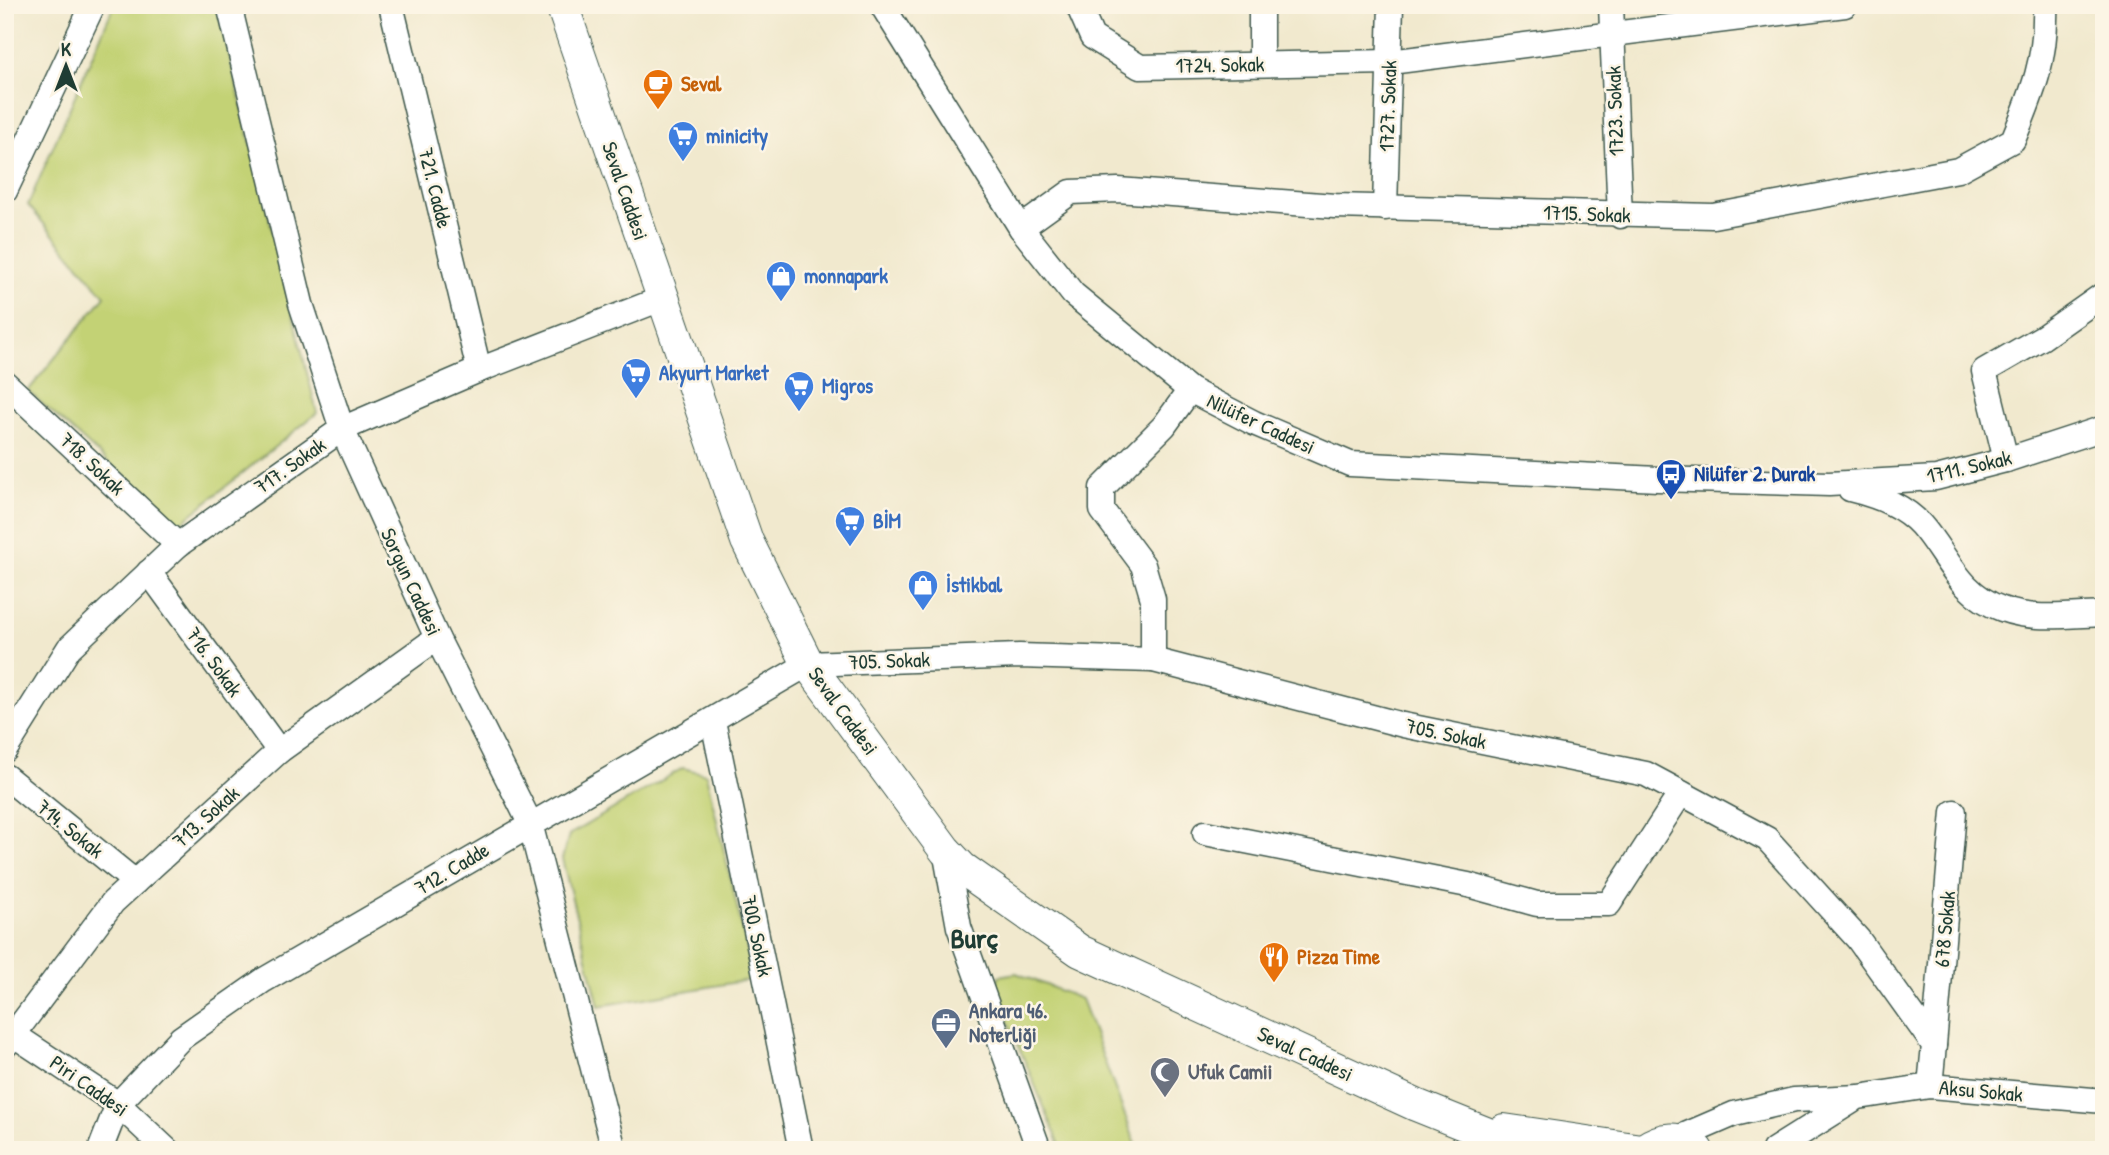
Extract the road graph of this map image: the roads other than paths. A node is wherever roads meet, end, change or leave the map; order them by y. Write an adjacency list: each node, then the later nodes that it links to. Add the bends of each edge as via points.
1 (93, 5): 15 (street)
2 (229, 5): 25 (street, Sorgun Caddesi, via 301,304)
3 (391, 5): 21 (street, 721. Cadde)
4 (562, 5): 20 (main road, Seval Caddesi)
5 (1078, 5): 14 (street, 1724. Sokak, via 1092,37 1140,66)
6 (1261, 5): 14 (street)
7 (1391, 5): 13 (street, 1727. Sokak)
8 (1611, 5): 12 (street, 1723. Sokak)
9 (1845, 5): 12 (street, 1724. Sokak)
10 (2045, 5): 17 (street, 1715. Sokak, via 2047,39 2013,140 1958,170 1713,216)
11 (887, 6): 18 (street, Nilüfer Caddesi)
12 (1612, 32): 13 (street, 1724. Sokak); 17 (street, 1723. Sokak)
13 (1390, 62): 14 (street, 1724. Sokak); 16 (street, 1727. Sokak)
14 (1261, 64)
15 (5, 191)
16 (1385, 208): 17 (street, 1715. Sokak); 18 (street, 1715. Sokak, via 1118,190 1071,192)
17 (1620, 216)
18 (1021, 228): 23 (street, Nilüfer Caddesi, via 1073,294)
19 (2104, 294): 26 (street, via 1984,371)
20 (661, 299): 21 (street, 717. Sokak); 33 (main road, Seval Caddesi, via 747,541)
21 (478, 370): 25 (street, 717. Sokak)
22 (5, 383): 28 (street, 718. Sokak)
23 (1190, 390): 27 (street, Nilüfer Caddesi, via 1350,464); 32 (street, via 1164,426 1102,488 1102,510 1143,565 1153,599)
24 (2104, 428): 26 (street, 1711. Sokak)
25 (342, 429): 28 (street, 717. Sokak); 31 (street, Sorgun Caddesi)
26 (2006, 460): 27 (street, 1711. Sokak, via 1936,478)
27 (1829, 484): 30 (street, via 1890,502 1921,525 1947,565 1972,590 2000,609 2028,616)
28 (178, 545): 29 (street, 717. Sokak)
29 (149, 572): 35 (street, 717. Sokak, via 69,648); 36 (street, 716. Sokak)
30 (2104, 614)
31 (437, 638): 36 (street, 713. Sokak); 40 (street, Sorgun Caddesi)
32 (1153, 660): 33 (street, 705. Sokak, via 1018,656); 38 (street, 705. Sokak, via 1403,725 1646,774)
33 (808, 664): 34 (street, 712. Cadde); 42 (main road, Seval Caddesi)
34 (713, 721): 40 (street, 712. Cadde); 55 (street, 700. Sokak)
35 (5, 750)
36 (279, 751): 43 (street, 713. Sokak)
37 (5, 776): 43 (street, 714. Sokak)
38 (1681, 793): 41 (street, via 1609,904 1537,904 1468,885); 45 (street, 705. Sokak, via 1768,839 1858,939)
39 (1954, 812): 45 (street, 678 Sokak)
40 (530, 823): 49 (street, 712. Cadde, via 264,980 181,1038); 54 (street, Sorgun Caddesi)
41 (1205, 833)
42 (946, 850): 50 (main road, Seval Caddesi, via 962,868 1080,951); 56 (street, via 959,927)
43 (135, 882): 44 (street, 713. Sokak, via 113,902)
44 (7, 1036): 49 (street, Piri Caddesi)
45 (1934, 1045): 46 (street)
46 (1930, 1086): 47 (street, Aksu Sokak); 48 (street, Aksu Sokak)
47 (1859, 1097): 51 (street, Aksu Sokak, via 1794,1100 1734,1114); 59 (street, Aksu Sokak)
48 (2103, 1100)
49 (118, 1104): 52 (street); 53 (street, Piri Caddesi)
50 (1465, 1125): 57 (main road, Seval Caddesi); 58 (main road, Seval Caddesi)
51 (1687, 1144): 58 (main road, Seval Caddesi, via 1664,1139)
52 (100, 1150)
53 (167, 1150)
54 (614, 1150)
55 (801, 1150)
56 (1039, 1150)
57 (1528, 1150)
58 (1642, 1150)
59 (1774, 1150)

